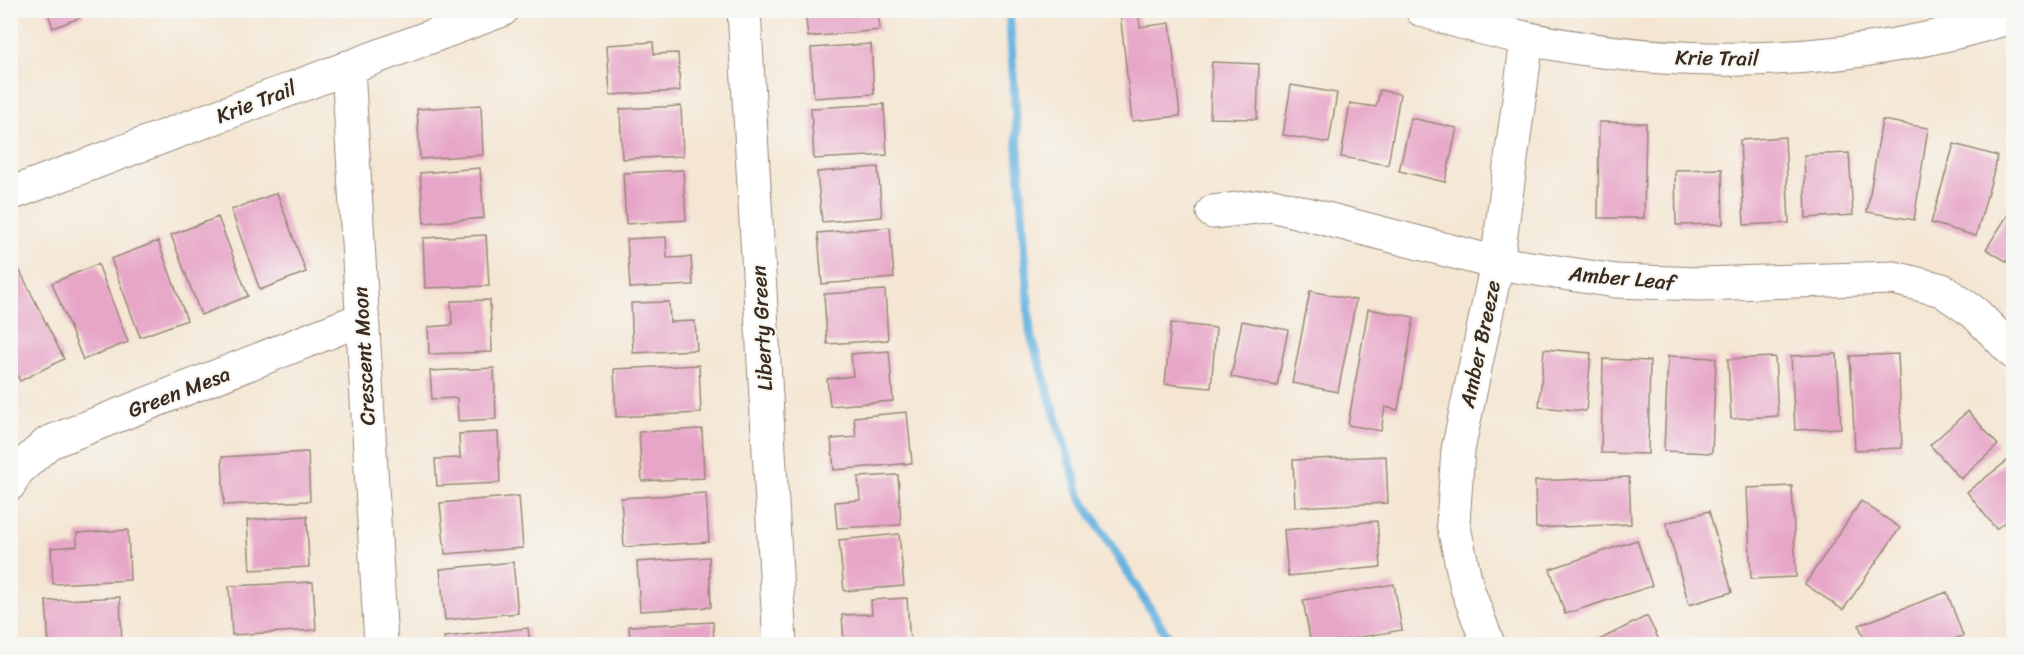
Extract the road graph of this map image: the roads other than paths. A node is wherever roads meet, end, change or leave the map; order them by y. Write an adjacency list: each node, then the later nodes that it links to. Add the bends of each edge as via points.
1 (502, 10): 6 (street, Krie Trail)
2 (744, 10): 14 (street, Liberty Green)
3 (1422, 10): 5 (street, Krie Trail)
4 (2013, 16): 5 (street, Krie Trail, via 1883,47 1799,57 1683,59)
5 (1527, 40): 9 (street, Amber Breeze)
6 (348, 67): 7 (street, Krie Trail); 10 (street, Crescent Moon)
7 (10, 194)
8 (1212, 212): 9 (street, Amber Leaf, via 1272,205)
9 (1497, 263): 11 (street, Amber Leaf, via 1616,281 1700,284 1894,278 1942,290 1975,313); 15 (street, Amber Breeze, via 1458,450 1453,523 1467,588)
10 (362, 319): 12 (street, Green Mesa, via 48,443 16,471); 13 (street, Crescent Moon)
11 (2013, 353)
12 (10, 484)
13 (381, 645)
14 (780, 645)
15 (1488, 645)

